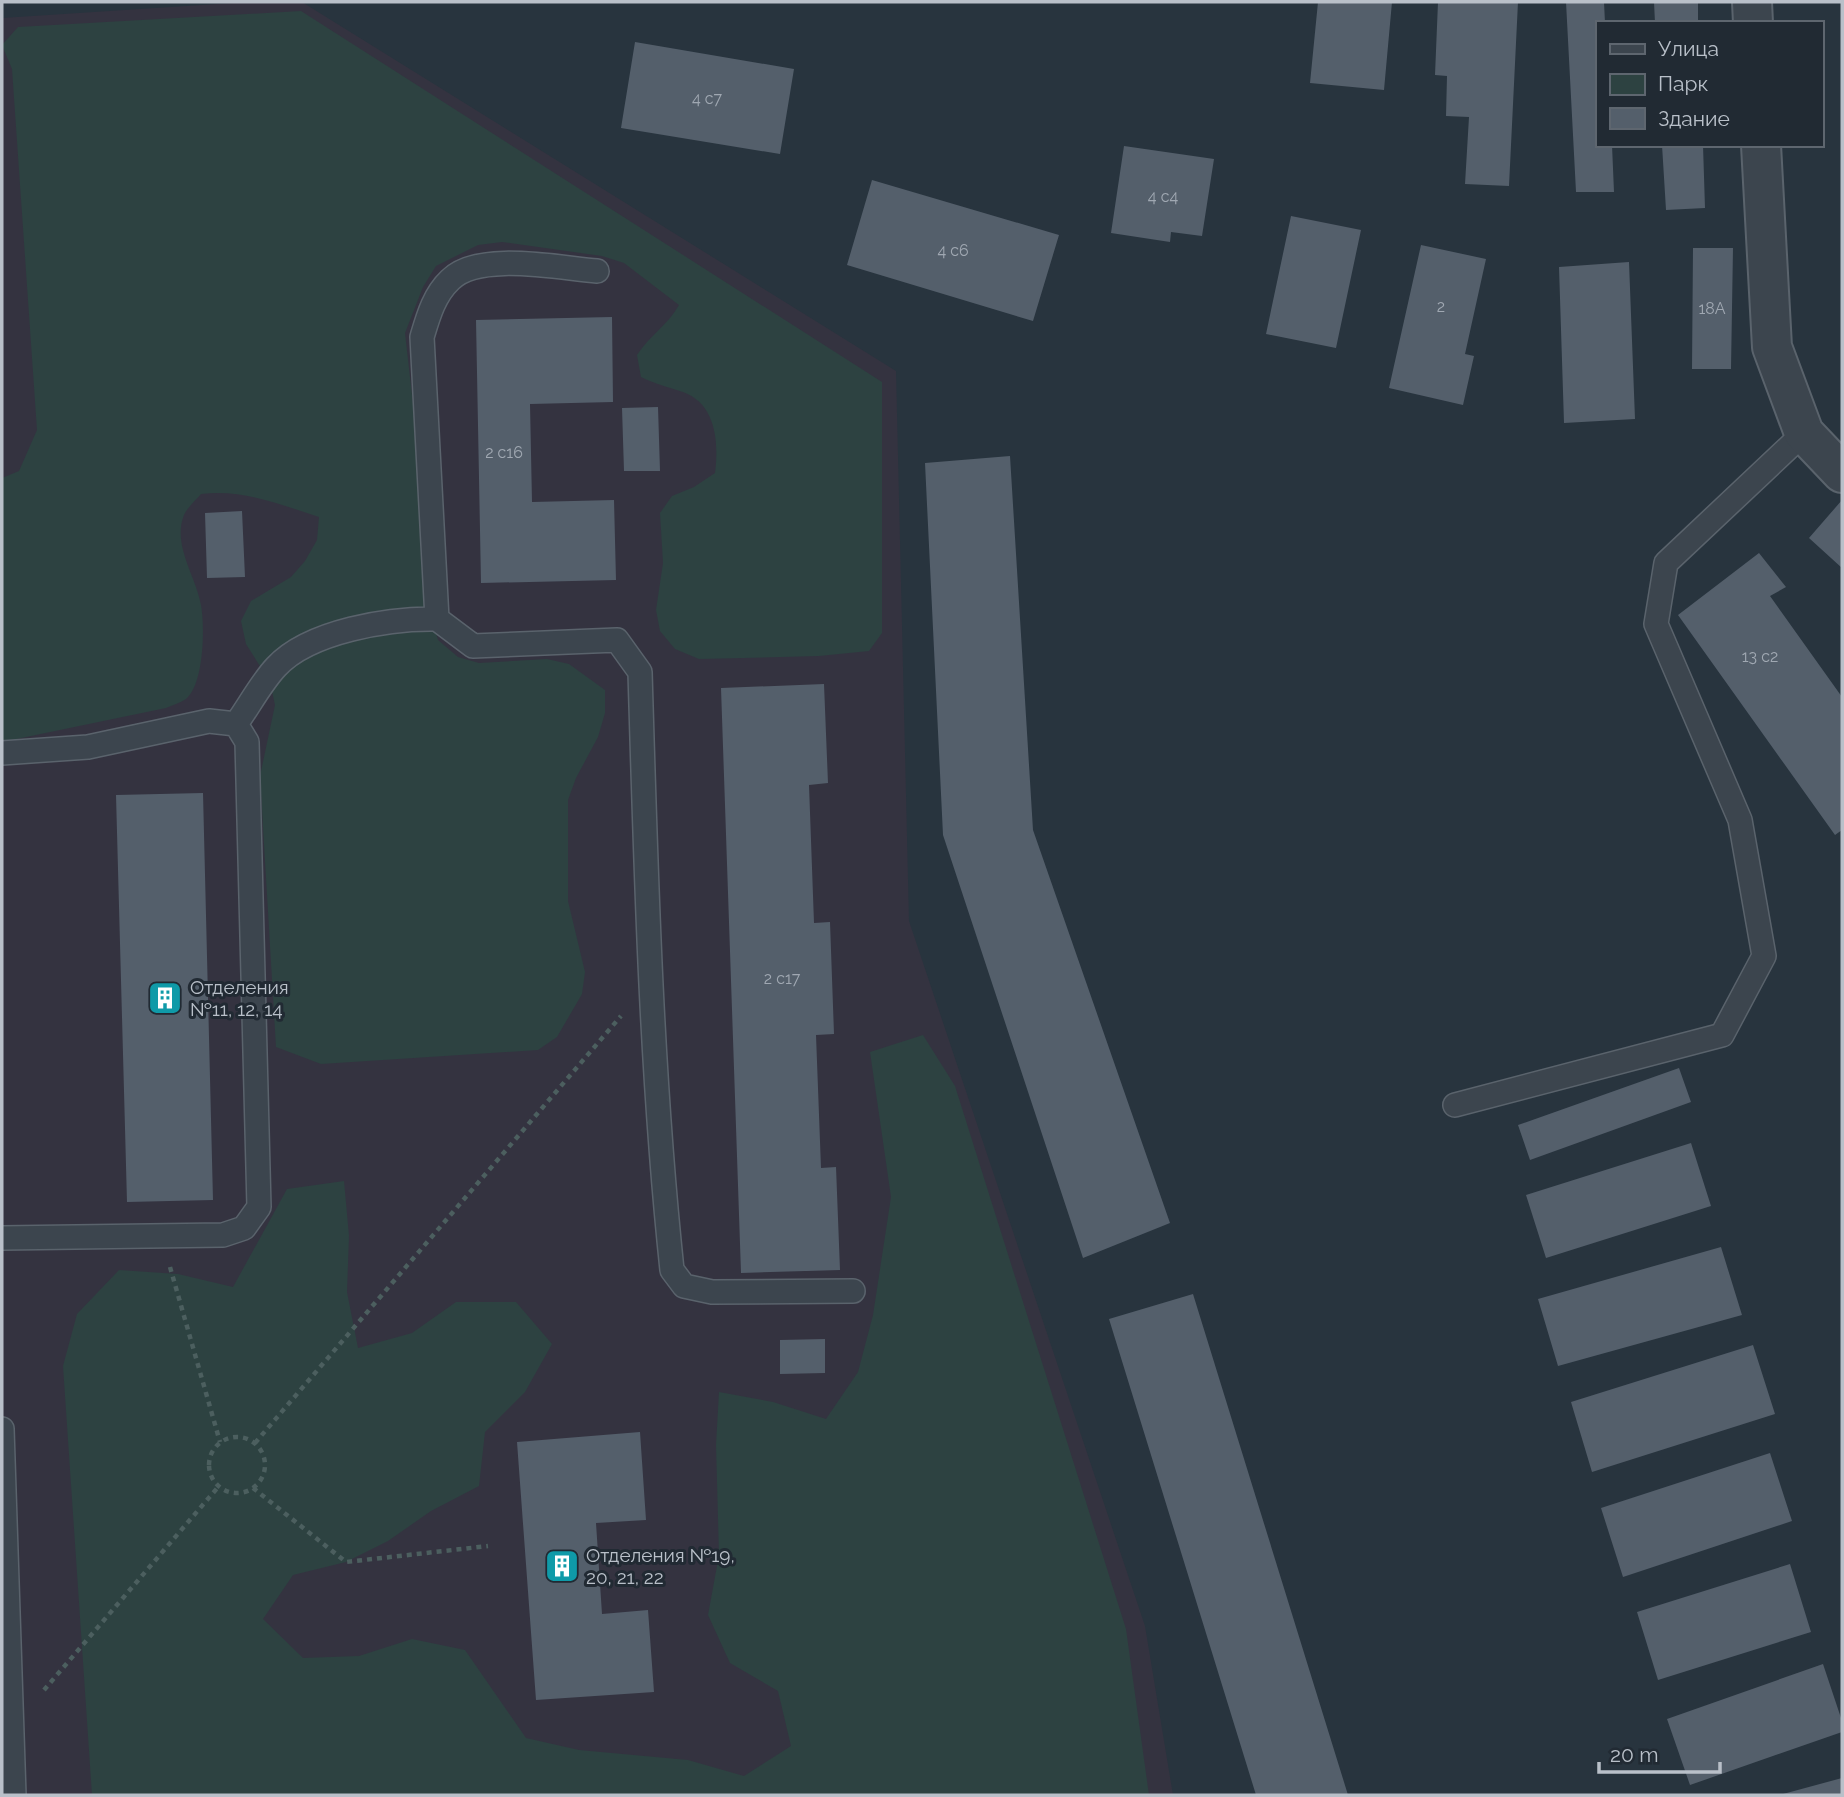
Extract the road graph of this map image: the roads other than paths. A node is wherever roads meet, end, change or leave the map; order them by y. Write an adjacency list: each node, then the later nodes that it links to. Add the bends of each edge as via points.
1 (1752, 2): 2 (street)
2 (1754, 21)
3 (1761, 147): 5 (street, via 1772,347)
4 (597, 271): 7 (lane, via 484,263 451,278 432,306 422,337)
5 (1804, 433): 6 (street); 10 (lane, via 1666,563 1656,624 1740,820 1764,956 1722,1035)
6 (1842, 473)
7 (437, 619): 8 (lane, via 353,627 301,650 277,666); 12 (lane, via 472,646 617,640 640,672 649,983 672,1270 684,1286 712,1292)
8 (236, 724): 9 (lane, via 209,721 88,747); 11 (lane, via 247,742 259,1207 244,1228 223,1235)
9 (2, 753)
10 (1455, 1105)
11 (2, 1238)
12 (853, 1291)
13 (2, 1429): 14 (lane)
14 (14, 1795)

